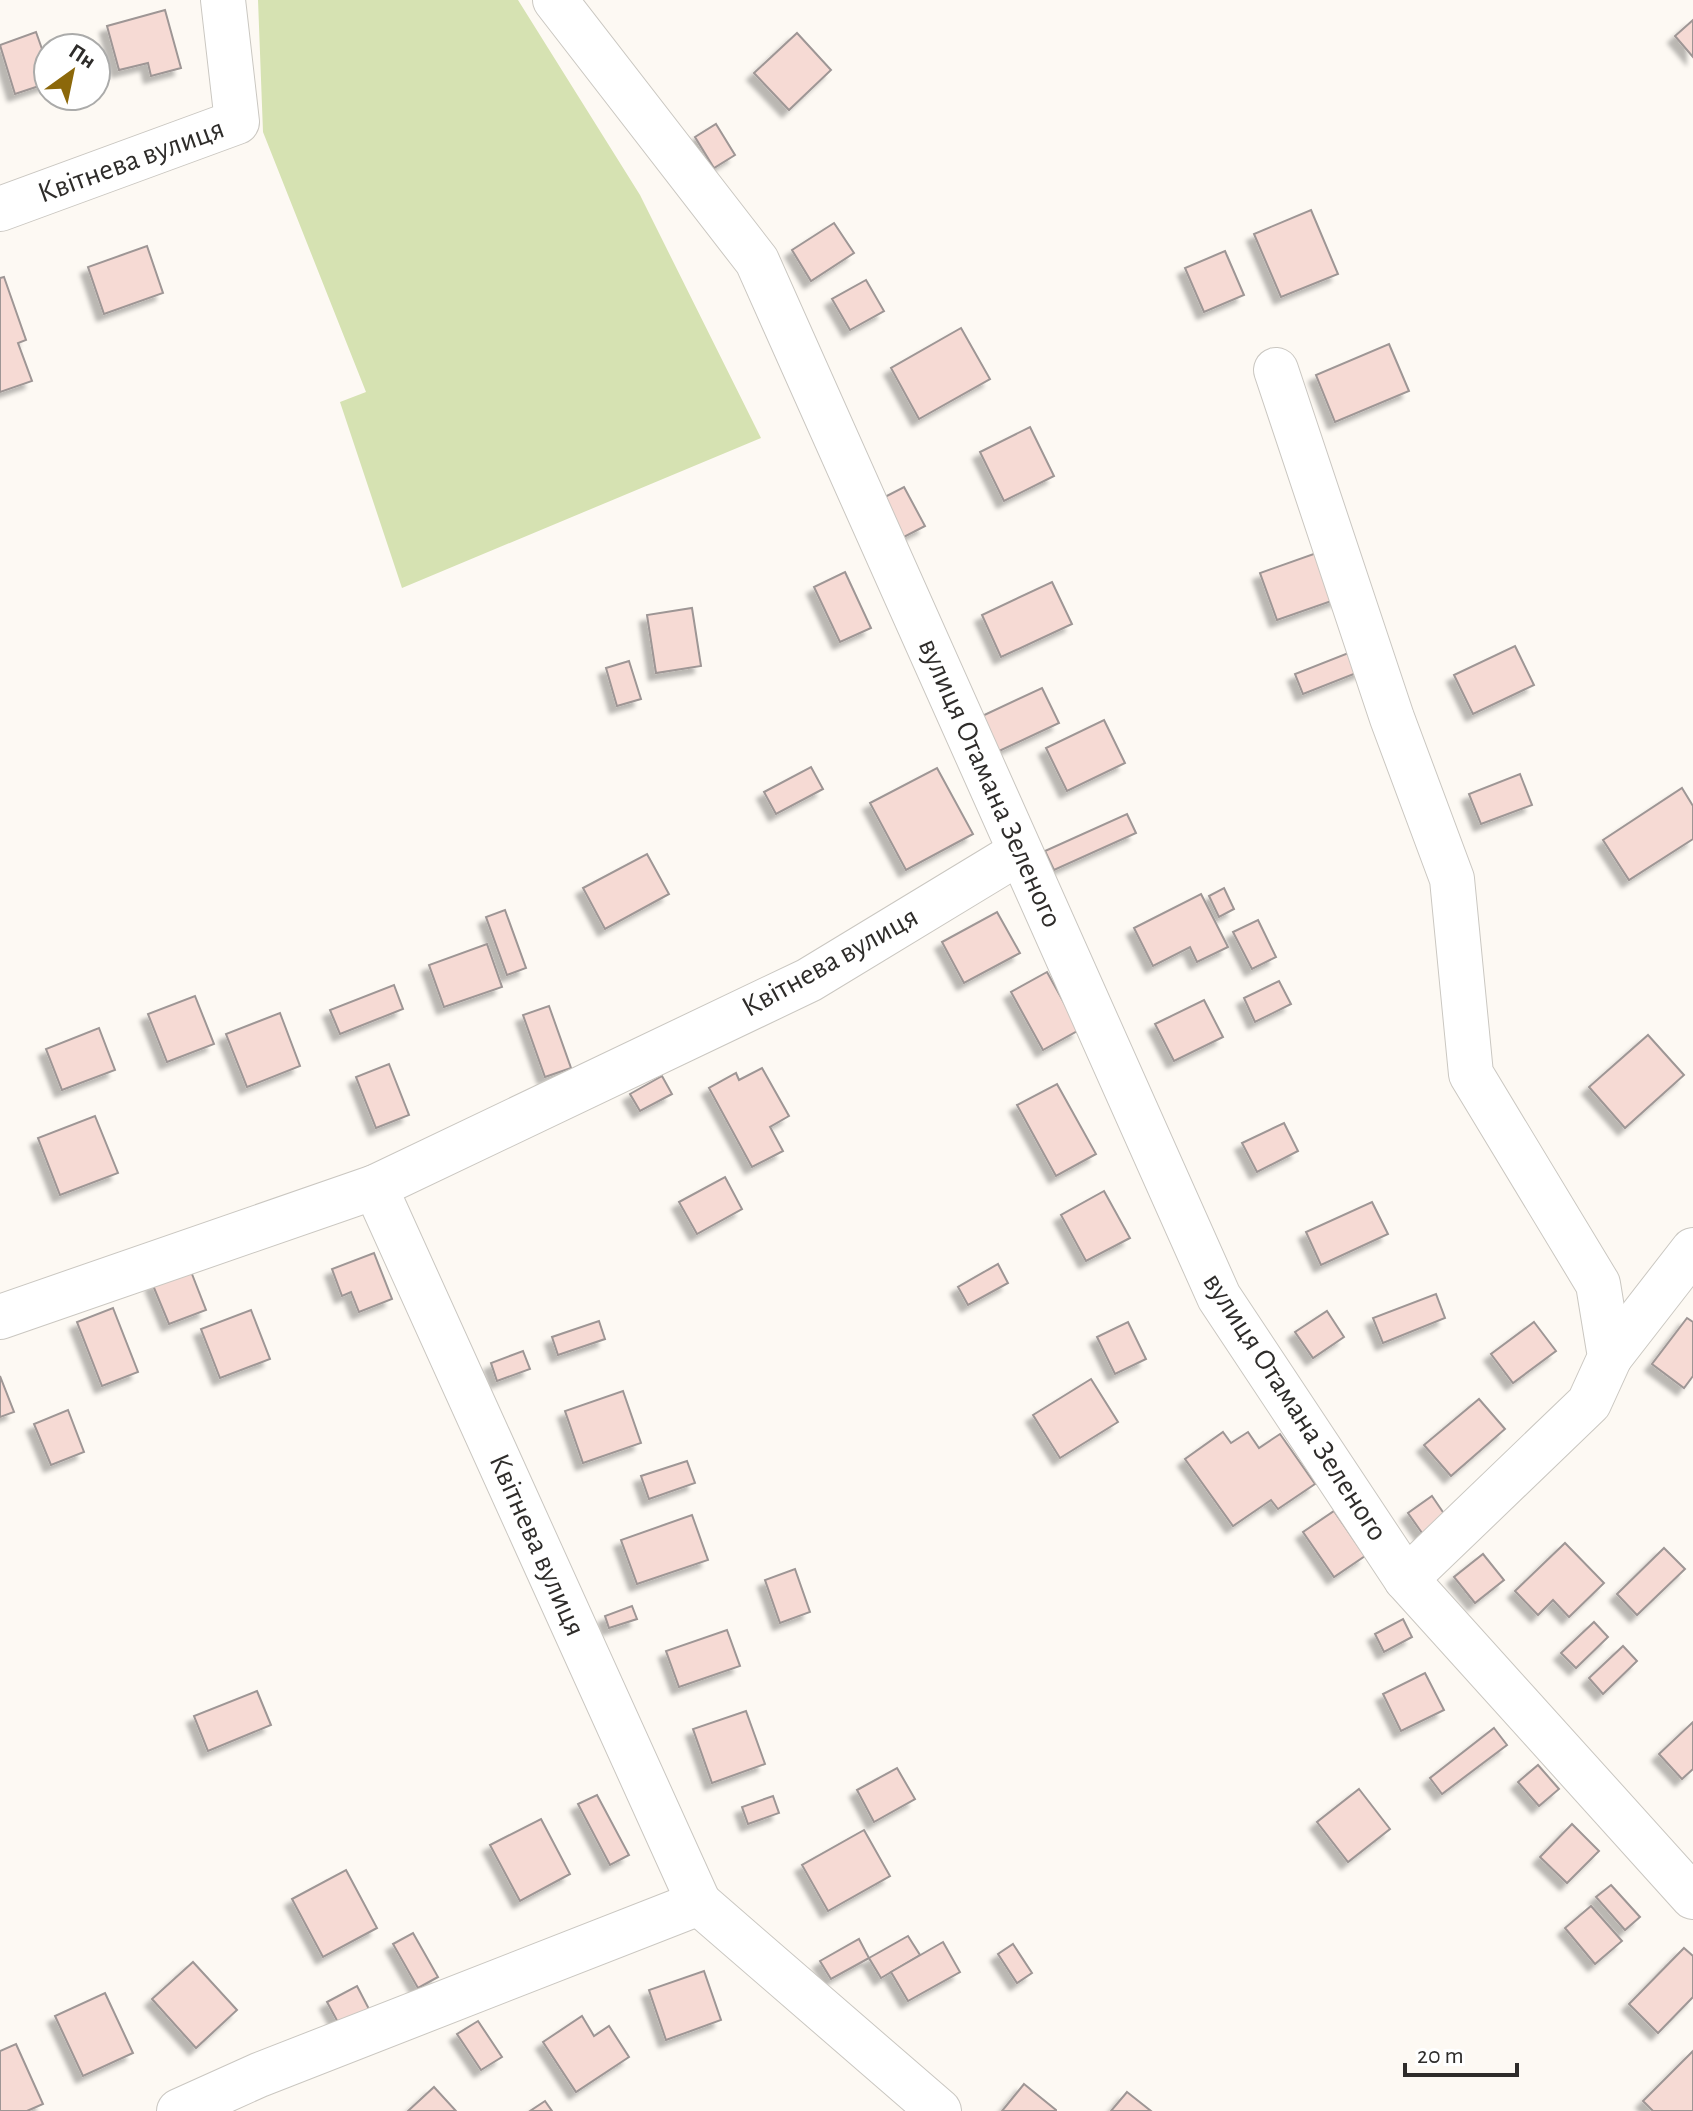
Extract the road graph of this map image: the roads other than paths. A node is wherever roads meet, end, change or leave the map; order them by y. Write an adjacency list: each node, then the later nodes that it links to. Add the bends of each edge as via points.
1 (223, 0): 3 (street, Квітнева вулиця, via 237,122)
2 (555, 0): 5 (street, вулиця Отамана Зеленого, via 757,261)
3 (0, 209)
4 (1276, 370): 9 (street, via 1392,718 1452,879 1471,1074 1598,1284)
5 (1020, 852): 6 (street, Квітнева вулиця, via 809,980); 10 (street, вулиця Отамана Зеленого, via 1219,1297)
6 (375, 1187): 8 (street, Квітнева вулиця); 12 (street, Квітнева вулиця)
7 (1693, 1250): 9 (street, вулиця Отамана Зеленого)
8 (0, 1317)
9 (1610, 1357): 10 (street, вулиця Отамана Зеленого, via 1589,1403)
10 (1406, 1579): 11 (street, вулиця Отамана Зеленого)
11 (1693, 1897)
12 (699, 1903): 13 (street); 14 (street, Квітнева вулиця)
13 (179, 2111)
14 (939, 2111)

